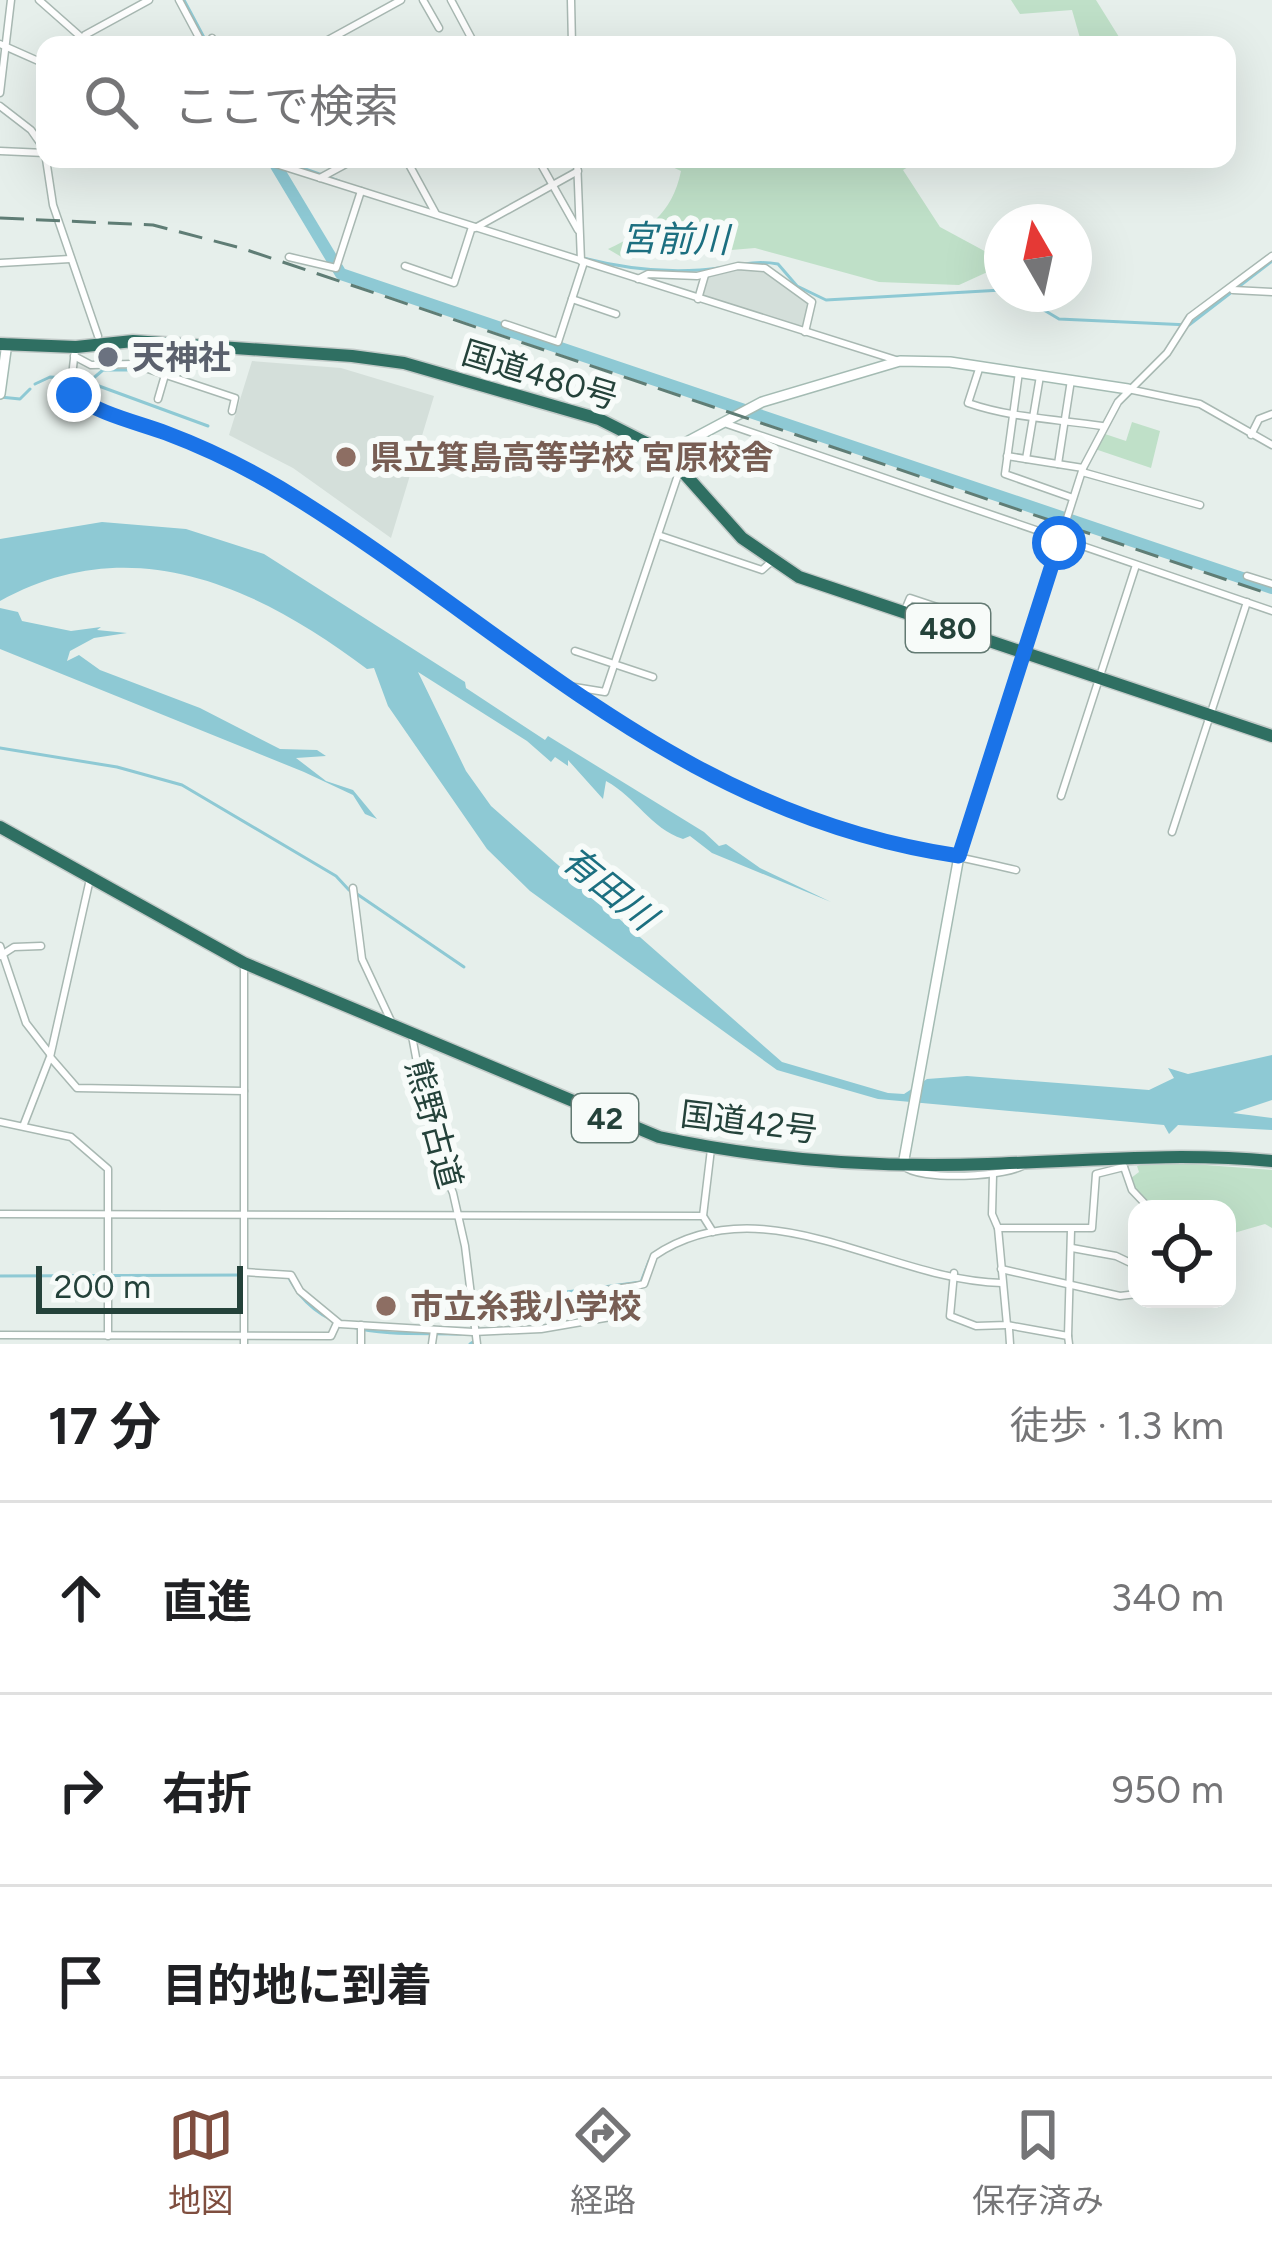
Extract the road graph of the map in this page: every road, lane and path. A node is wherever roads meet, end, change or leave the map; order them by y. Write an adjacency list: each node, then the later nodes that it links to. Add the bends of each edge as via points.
1 (10, 0): 16 (street)
2 (40, 0): 10 (street)
3 (149, 0): 11 (street)
4 (179, 0): 12 (street)
5 (400, 0): 13 (street)
6 (423, 0): 9 (street)
7 (451, 0): 14 (street)
8 (571, 0): 15 (street)
9 (439, 28)
10 (74, 36)
11 (90, 36)
12 (198, 36)
13 (335, 36)
14 (470, 36)
15 (569, 36)
16 (2, 44): 17 (street); 18 (street)
17 (36, 60)
18 (0, 93)
19 (0, 106): 20 (street)
20 (36, 137)
21 (0, 151): 22 (street)
22 (36, 153)
23 (47, 168): 37 (street)
24 (289, 168): 29 (street)
25 (338, 168): 29 (street)
26 (411, 168): 32 (street)
27 (543, 168): 30 (street)
28 (578, 170): 30 (street); 34 (street)
29 (320, 178): 31 (street)
30 (552, 184): 33 (street); 34 (street)
31 (361, 191): 32 (street); 35 (street, via 336,268)
32 (436, 216): 33 (street)
33 (473, 227): 38 (street); 40 (street, via 454,283)
34 (579, 234): 38 (street)
35 (289, 256)
36 (1272, 256): 43 (street)
37 (70, 259): 39 (street); 50 (street)
38 (583, 261): 42 (street); 46 (street)
39 (0, 263)
40 (405, 266)
41 (705, 275): 42 (street); 45 (street); 49 (street, via 738,266 771,270 813,304)
42 (638, 279): 45 (street)
43 (1230, 290): 44 (street); 60 (street, via 1190,317 1167,353)
44 (1272, 292)
45 (698, 298): 49 (street)
46 (572, 299): 47 (street); 48 (street, via 558,342)
47 (616, 314)
48 (505, 324)
49 (805, 332): 54 (street)
50 (98, 336): 51 (street); 53 (street)
51 (134, 341): 53 (highway, 国道480号 / 480); 72 (highway, 国道480号 / 480, via 404,363 599,418)
52 (4, 347): 53 (highway, 国道480号 / 480); 61 (street)
53 (70, 349): 57 (street, via 86,364 133,364); 93 (street, via 76,398 198,445 283,490)
54 (900, 361): 55 (street); 68 (street, via 770,399)
55 (980, 366): 56 (street); 64 (street, via 968,403)
56 (1019, 372): 58 (street); 64 (street)
57 (165, 375): 62 (street); 63 (street, via 236,398)
58 (1040, 376): 59 (street); 66 (street)
59 (1071, 380): 60 (street); 67 (street)
60 (1128, 389): 69 (street); 70 (street, via 1200,404)
61 (0, 394)
62 (158, 399)
63 (232, 410)
64 (1013, 414): 66 (street); 73 (street)
65 (1272, 414): 70 (street)
66 (1033, 415): 67 (street); 74 (street)
67 (1065, 420): 69 (street); 75 (street)
68 (727, 424): 72 (street); 81 (street)
69 (1103, 426): 77 (street)
70 (1251, 435): 71 (street)
71 (1272, 445)
72 (666, 453): 76 (highway, 国道480号 / 480)
73 (1007, 456): 74 (street); 78 (street, via 1007,478)
74 (1026, 459): 75 (street)
75 (1058, 464): 77 (street)
76 (680, 467): 80 (street); 82 (highway, 国道480号 / 480)
77 (1083, 470): 78 (street); 79 (street)
78 (1073, 499): 81 (street)
79 (1199, 505)
80 (658, 535): 82 (street, via 762,570); 90 (street)
81 (1060, 540): 83 (street); 89 (street)
82 (771, 562): 89 (highway, 国道480号 / 480)
83 (1136, 563): 86 (street); 92 (street)
84 (1247, 576): 85 (street)
85 (1272, 584)
86 (1246, 602): 87 (street); 94 (street)
87 (1272, 611)
88 (575, 651): 90 (street)
89 (1024, 653): 92 (highway, 国道480号 / 480); 99 (street)
90 (616, 665): 91 (street); 93 (street, via 602,694)
91 (653, 677)
92 (1098, 678): 94 (highway, 国道480号 / 480); 96 (street)
93 (558, 685): 99 (street, via 771,805)
94 (1210, 716): 95 (highway, 国道480号 / 480); 98 (street)
95 (1272, 736)
96 (1061, 796)
97 (0, 827): 101 (highway, 国道42号 / 42)
98 (1172, 832)
99 (958, 862): 100 (street); 114 (street)
100 (1016, 870)
101 (90, 879): 106 (highway, 国道42号 / 42); 109 (street)
102 (352, 888): 107 (street, via 366,973)
103 (0, 946): 105 (street)
104 (41, 946): 105 (street)
105 (2, 955): 109 (street, via 26,1023)
106 (244, 963): 107 (highway, 国道42号 / 42); 110 (street)
107 (396, 1029): 108 (highway, 国道42号 / 42)
108 (412, 1036): 113 (highway, 国道42号 / 42, via 622,1125); 120 (street, 熊野古道, via 432,1143)
109 (50, 1055): 110 (street, via 77,1088); 112 (street)
110 (244, 1091): 122 (street)
111 (0, 1122): 112 (street)
112 (24, 1124): 121 (street, via 71,1137 108,1168)
113 (711, 1148): 114 (highway, 国道42号 / 42); 124 (street)
114 (904, 1157): 115 (highway, 国道42号 / 42); 118 (street, via 907,1172)
115 (1030, 1161): 116 (highway, 国道42号 / 42); 118 (street)
116 (1121, 1161): 117 (highway, 国道42号 / 42); 119 (street); 126 (street, via 1096,1174 1092,1228)
117 (1272, 1161)
118 (993, 1174): 125 (street)
119 (1141, 1200)
120 (458, 1212): 122 (street); 124 (street); 142 (street, 熊野古道)
121 (108, 1213): 122 (street); 123 (street); 144 (street)
122 (244, 1213): 131 (street)
123 (0, 1214)
124 (703, 1216): 127 (street)
125 (998, 1228): 126 (street); 130 (street)
126 (1071, 1230): 128 (street)
127 (713, 1232): 132 (street, via 773,1230); 134 (street, via 654,1256)
128 (1072, 1248): 129 (street); 135 (street)
129 (1128, 1262)
130 (1001, 1269): 133 (street); 135 (street)
131 (244, 1272): 138 (street, via 291,1275); 145 (street)
132 (954, 1273): 133 (street); 140 (street, via 950,1316)
133 (1002, 1283): 140 (street)
134 (636, 1286): 137 (street, via 632,1312); 137 (street, via 608,1289)
135 (1072, 1286): 136 (street); 146 (street)
136 (1128, 1293)
137 (610, 1318): 142 (street)
138 (337, 1323): 139 (street); 145 (street, via 331,1336)
139 (361, 1325): 141 (street); 147 (street)
140 (1008, 1327): 146 (street); 150 (street)
141 (434, 1330): 142 (street); 148 (street)
142 (472, 1332): 149 (street, 熊野古道)
143 (0, 1335): 144 (street)
144 (108, 1336): 145 (street)
145 (244, 1340)
146 (1069, 1340)
147 (361, 1344)
148 (432, 1344)
149 (477, 1344)
150 (1010, 1344)

